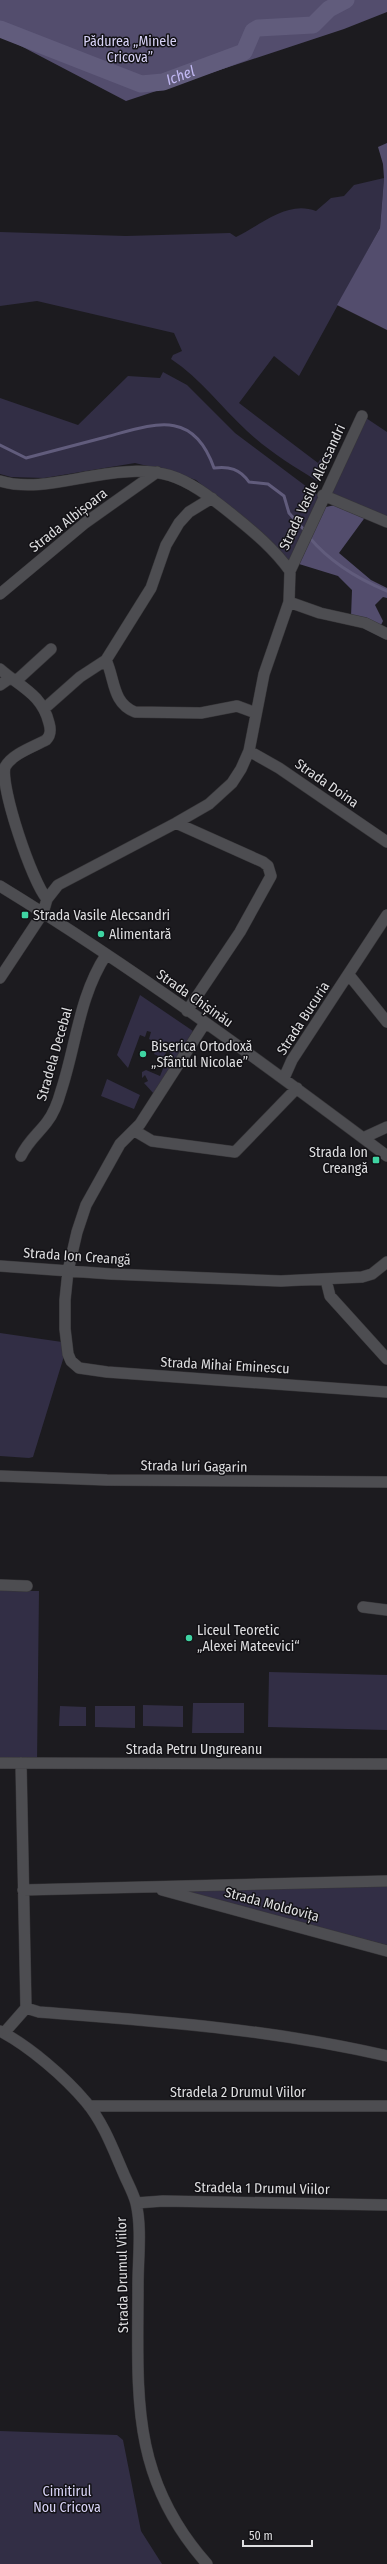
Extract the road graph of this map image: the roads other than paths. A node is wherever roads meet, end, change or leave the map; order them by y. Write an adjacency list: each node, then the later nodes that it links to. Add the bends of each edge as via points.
1 (362, 416): 4 (street, Strada Vasile Alecsandri)
2 (157, 472): 3 (street, Strada Vasile Alecsandri, via 127,470 29,485 10,484); 5 (street, Strada Vasile Alecsandri, via 190,483); 8 (street, Strada Albișoara, via 85,523)
3 (0, 480)
4 (323, 495): 6 (street); 7 (street, Strada Vasile Alecsandri)
5 (212, 498): 7 (street, Strada Vasile Alecsandri, via 276,552); 12 (street, via 189,512 179,523 166,546 151,588)
6 (387, 522)
7 (290, 571): 9 (street, Strada Vasile Alecsandri)
8 (0, 594)
9 (289, 602): 10 (street, via 320,613 365,623); 17 (street, Strada Vasile Alecsandri, via 266,667)
10 (387, 634)
11 (51, 649): 14 (street)
12 (106, 660): 16 (street, via 85,673); 17 (street, via 119,701 126,709 134,712 201,713 237,706)
13 (0, 669): 14 (street)
14 (13, 679): 15 (street); 16 (street, via 27,688)
15 (0, 685)
16 (45, 708): 22 (street, via 50,725 49,737 9,762 3,772 14,832 38,886)
17 (256, 713): 18 (street, Strada Vasile Alecsandri)
18 (249, 751): 19 (street, Strada Vasile Alecsandri, via 241,769 221,794); 20 (street, Strada Doina, via 279,768)
19 (176, 823): 22 (street, Strada Vasile Alecsandri, via 58,884); 28 (street, via 263,862 271,872 269,883 243,928)
20 (387, 842)
21 (0, 886): 23 (street, Strada Chișinău)
22 (47, 899): 23 (street, Strada Vasile Alecsandri)
23 (43, 913): 25 (street, Strada Chișinău); 27 (street, Strada Vasile Alecsandri)
24 (387, 915): 26 (street, Strada Bucuria)
25 (106, 955): 28 (street, Strada Chișinău); 36 (street, Stradela Decebal, via 87,991 54,1109 46,1123 32,1137)
26 (349, 976): 29 (street, Strada Bucuria); 31 (street, Strada Bucuria, via 292,1060)
27 (0, 978)
28 (187, 1011): 30 (street, Strada Chișinău)
29 (387, 1022)
30 (205, 1023): 31 (street, Strada Chișinău); 34 (street)
31 (284, 1078): 32 (street, Strada Chișinău)
32 (297, 1088): 34 (street, via 235,1152 152,1142); 35 (street, Strada Chișinău)
33 (387, 1127): 35 (street)
34 (134, 1131): 40 (street, via 120,1144 86,1205)
35 (363, 1138): 37 (street, Strada Chișinău)
36 (22, 1156)
37 (387, 1156)
38 (387, 1262): 41 (street, Strada Ion Creangă, via 372,1274 362,1277)
39 (0, 1266): 40 (street, Strada Ion Creangă)
40 (68, 1271): 41 (street, Strada Ion Creangă, via 281,1282); 43 (street, Strada Mihai Eminescu, via 65,1329 68,1354 79,1368)
41 (326, 1280): 42 (street, via 330,1296)
42 (387, 1359)
43 (387, 1392)
44 (0, 1476): 45 (street, Strada Iuri Gagarin, via 106,1480)
45 (387, 1482)
46 (0, 1585): 47 (street)
47 (27, 1586)
48 (363, 1607): 49 (street)
49 (387, 1610)
50 (0, 1763): 51 (street, Strada Petru Ungureanu)
51 (20, 1763): 52 (street, Strada Petru Ungureanu); 55 (street)
52 (387, 1764)
53 (387, 1881): 54 (street, Strada Moldovița)
54 (150, 1887): 55 (street, Strada Moldovița); 56 (street, Strada Moldovița)
55 (23, 1890): 57 (street)
56 (387, 1951)
57 (26, 2008): 58 (street, Strada Drumul Viilor); 59 (street, via 39,2012 241,2029 336,2044)
58 (2, 2032): 60 (street, Strada Drumul Viilor, via 39,2058)
59 (387, 2056)
60 (89, 2106): 61 (street, Stradela 2 Drumul Viilor); 62 (street, Strada Drumul Viilor, via 110,2143)
61 (387, 2106)
62 (136, 2203): 63 (street, Stradela 1 Drumul Viilor, via 163,2201); 64 (street, Strada Drumul Viilor, via 138,2386 144,2446 158,2490 175,2523)
63 (387, 2205)
64 (207, 2564)

